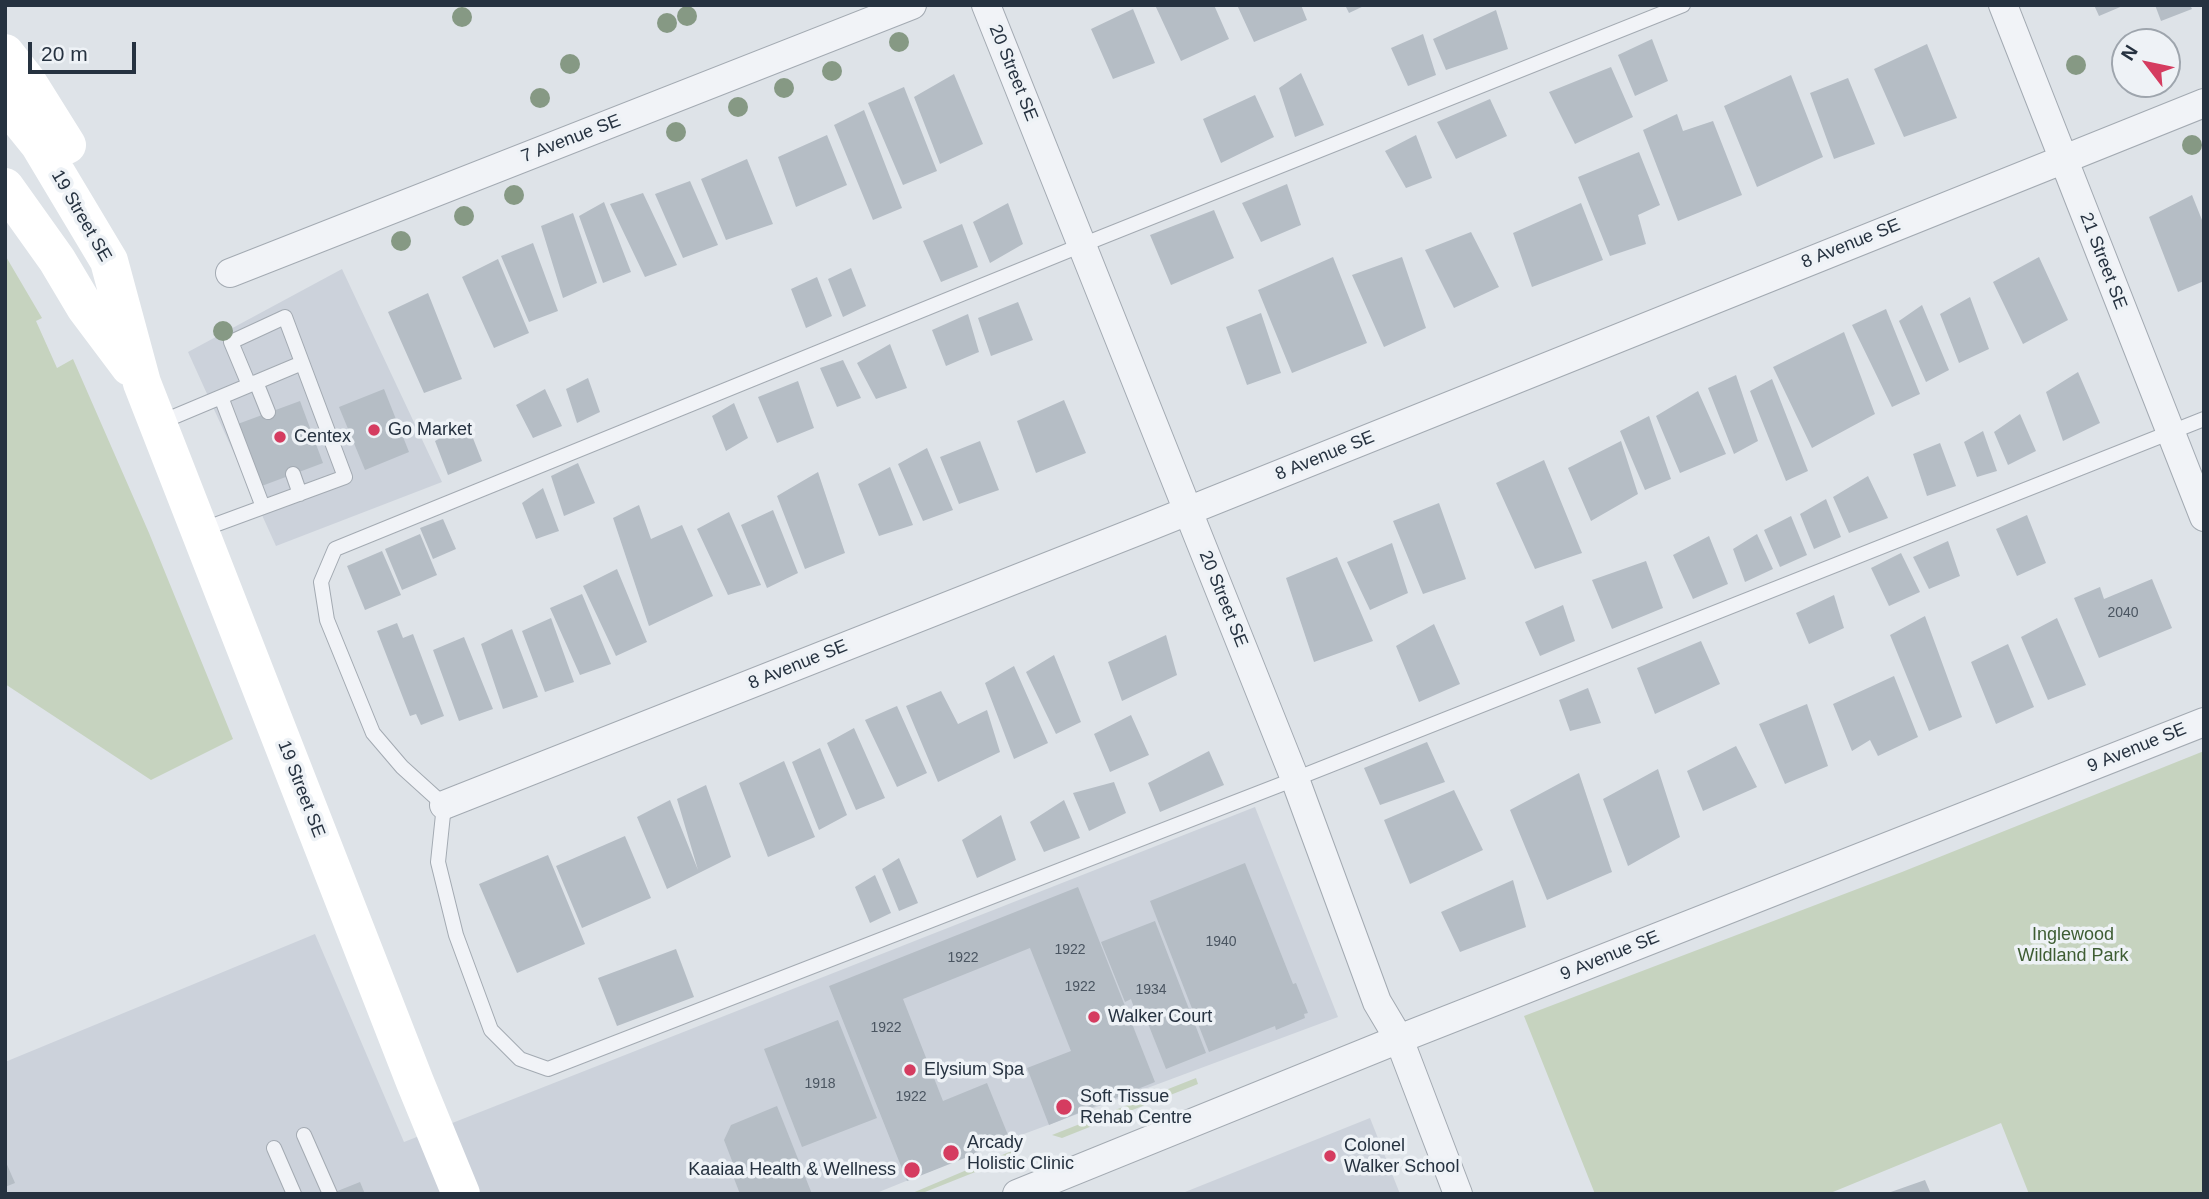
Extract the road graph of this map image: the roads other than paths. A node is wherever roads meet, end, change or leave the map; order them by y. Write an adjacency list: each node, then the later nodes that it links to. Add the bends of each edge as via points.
1 (912, 5): 12 (street, 7 Avenue SE)
2 (986, 5): 10 (street, 20 Street SE)
3 (1683, 5): 10 (lane)
4 (2003, 5): 8 (street, 21 Street SE)
5 (5, 53): 11 (main road, via 80,167 97,205)
6 (5, 102): 11 (main road, 19 Street SE, via 39,144)
7 (2204, 103): 8 (street, 8 Avenue SE)
8 (2063, 159): 20 (street, 21 Street SE); 24 (street, 8 Avenue SE)
9 (5, 187): 14 (main road, 19 Street SE)
10 (1082, 245): 24 (street, 20 Street SE); 29 (lane, via 335,549 321,582 327,620 373,733)
11 (109, 261): 14 (main road, 19 Street SE)
12 (230, 273)
13 (302, 363): 15 (lane); 15 (lane, via 285,317 231,342); 22 (lane, via 345,477)
14 (142, 383): 19 (main road, 19 Street SE)
15 (253, 384): 16 (lane); 17 (lane)
16 (221, 397): 19 (lane); 23 (lane)
17 (268, 412)
18 (2204, 419): 20 (lane)
19 (158, 424): 26 (main road, 19 Street SE)
20 (2171, 432): 25 (street, 21 Street SE); 28 (lane)
21 (293, 474): 22 (lane)
22 (300, 494): 23 (lane)
23 (263, 508): 26 (lane)
24 (1188, 511): 28 (street, 20 Street SE); 29 (street, 8 Avenue SE)
25 (2204, 517)
26 (199, 530): 35 (main road, 19 Street SE)
27 (2204, 722): 30 (street, 9 Avenue SE)
28 (1295, 779): 29 (lane, via 548,1069 520,1059 491,1030 456,935 438,862); 30 (street, 20 Street SE, via 1377,1002)
29 (444, 805)
30 (1399, 1039): 36 (street, 9 Avenue SE); 37 (street, 20 Street SE)
31 (304, 1135): 34 (lane)
32 (274, 1148): 33 (lane)
33 (295, 1194)
34 (330, 1194)
35 (461, 1194)
36 (1017, 1194)
37 (1458, 1194)

